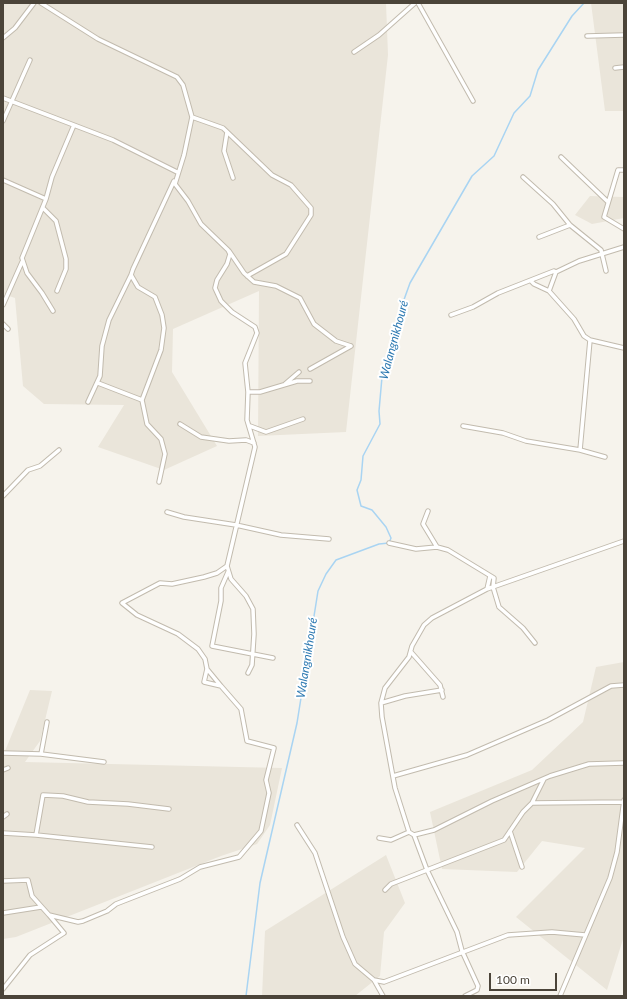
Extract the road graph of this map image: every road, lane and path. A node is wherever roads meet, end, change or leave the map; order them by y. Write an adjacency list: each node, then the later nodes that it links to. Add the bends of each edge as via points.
1 (34, 3): 7 (street, via 15,28)
2 (41, 3): 15 (street, via 98,39 177,77 183,85)
3 (415, 3): 8 (street, via 379,35)
4 (418, 3): 14 (street)
5 (624, 35): 6 (street)
6 (587, 36)
7 (3, 38)
8 (354, 52)
9 (30, 60): 13 (street)
10 (624, 67): 11 (street)
11 (615, 68)
12 (3, 98): 13 (street)
13 (11, 101): 16 (street); 17 (street)
14 (472, 101)
15 (192, 117): 18 (street, via 223,128); 21 (street, via 184,155)
16 (3, 121)
17 (74, 125): 21 (street, via 113,140); 26 (street, via 52,177)
18 (227, 132): 24 (street, via 224,151); 39 (street, via 272,175 291,185 311,208 311,216 286,254)
19 (561, 157): 27 (street)
20 (624, 170): 27 (street, via 618,170)
21 (177, 172): 23 (street)
22 (523, 177): 29 (street, via 553,204)
23 (175, 178): 33 (street, via 175,184 201,224); 38 (street)
24 (233, 178)
25 (3, 180): 26 (street)
26 (46, 199): 28 (street)
27 (608, 202): 30 (street, via 604,217)
28 (43, 208): 35 (street); 41 (street, via 56,221 66,259 66,269)
29 (570, 226): 31 (street); 34 (street)
30 (624, 229)
31 (539, 237)
32 (624, 247): 34 (street)
33 (228, 250): 39 (street); 55 (street, via 230,254 227,264 215,288 221,301 232,312 255,327 257,333 245,363)
34 (603, 254): 36 (street); 37 (street, via 579,261)
35 (22, 262): 43 (street); 44 (street)
36 (606, 271)
37 (556, 272): 40 (street); 42 (street)
38 (131, 275): 53 (street, via 109,320 102,346); 56 (street, via 138,287 158,301 164,328 157,362)
39 (247, 276): 50 (street, via 254,282 276,286 300,298 314,324 336,341 351,346)
40 (531, 280): 42 (street); 45 (street)
41 (57, 291)
42 (549, 291): 48 (street, via 574,319 584,336)
43 (3, 305)
44 (53, 311)
45 (451, 315)
46 (3, 324): 47 (street)
47 (8, 329)
48 (590, 340): 49 (street); 64 (street)
49 (624, 348)
50 (310, 369)
51 (299, 372): 54 (street)
52 (310, 381): 54 (street, via 297,381)
53 (98, 383): 56 (street); 57 (street)
54 (282, 386): 55 (street, via 260,392)
55 (248, 392): 60 (street, via 247,420)
56 (142, 400): 66 (street, via 147,424 161,439 165,454)
57 (88, 402)
58 (303, 419): 60 (street, via 266,432)
59 (180, 424): 62 (street, via 201,437 229,441 246,440)
60 (250, 426): 62 (street)
61 (463, 426): 64 (street, via 503,433 526,441)
62 (254, 443): 70 (street)
63 (59, 450): 67 (street, via 40,466 28,470)
64 (580, 450): 65 (street)
65 (605, 457)
66 (159, 482)
67 (3, 496)
68 (167, 512): 70 (street)
69 (428, 512): 74 (street, via 424,524)
70 (236, 525): 71 (street, via 281,535); 75 (street)
71 (329, 539)
72 (624, 541): 78 (street)
73 (389, 543): 74 (street, via 416,549)
74 (437, 547): 77 (street, via 448,550)
75 (227, 566): 76 (street); 84 (street, via 216,573 172,584 160,584 122,603 137,615 190,642 205,659)
76 (228, 572): 82 (street, via 253,609); 82 (street, via 221,588 212,646)
77 (490, 576): 78 (street, via 494,578); 79 (street)
78 (493, 587): 79 (street); 80 (street, via 499,606)
79 (487, 589): 81 (street, via 432,618 424,625)
80 (535, 643)
81 (410, 652): 88 (street); 90 (street, via 385,688)
82 (253, 655): 83 (street); 85 (street)
83 (273, 658)
84 (207, 669): 86 (street); 86 (street, via 204,682)
85 (248, 674)
86 (221, 686): 120 (street, via 241,709 247,741 274,748 266,780 268,793 261,831 239,857 200,867 180,879 116,904 107,911 83,921)
87 (624, 686): 98 (street, via 611,686 548,720 467,755)
88 (442, 690): 89 (street); 90 (street)
89 (443, 697)
90 (381, 703): 98 (street)
91 (47, 722): 93 (street)
92 (3, 753): 93 (street)
93 (41, 754): 94 (street)
94 (104, 762)
95 (624, 764): 99 (street, via 589,764)
96 (8, 768): 97 (street)
97 (3, 770)
98 (393, 776): 108 (street)
99 (544, 779): 101 (street); 111 (street, via 434,830)
100 (624, 801): 101 (street); 105 (street)
101 (532, 803): 107 (street)
102 (169, 809): 110 (street, via 88,802 63,796 43,796)
103 (7, 814): 104 (street)
104 (3, 817)
105 (623, 818): 121 (street, via 610,878)
106 (297, 825): 123 (street, via 315,853 343,937 355,964)
107 (510, 831): 114 (street); 115 (street, via 504,840)
108 (409, 832): 111 (street); 112 (street, via 391,840)
109 (3, 833): 110 (street)
110 (36, 835): 113 (street)
111 (414, 835): 115 (street)
112 (379, 838)
113 (152, 847)
114 (522, 867)
115 (427, 870): 117 (street, via 391,884); 122 (street, via 457,932)
116 (3, 881): 118 (street, via 28,880 32,896)
117 (385, 890)
118 (41, 908): 119 (street); 120 (street)
119 (3, 913)
120 (49, 914): 124 (street, via 64,933 30,955)
121 (584, 935): 122 (street, via 552,932 508,935); 127 (street)
122 (462, 951): 123 (street, via 384,982); 126 (street, via 478,986 477,990)
123 (374, 980): 125 (street)
124 (3, 989)
125 (383, 996)
126 (465, 996)
127 (560, 996)

